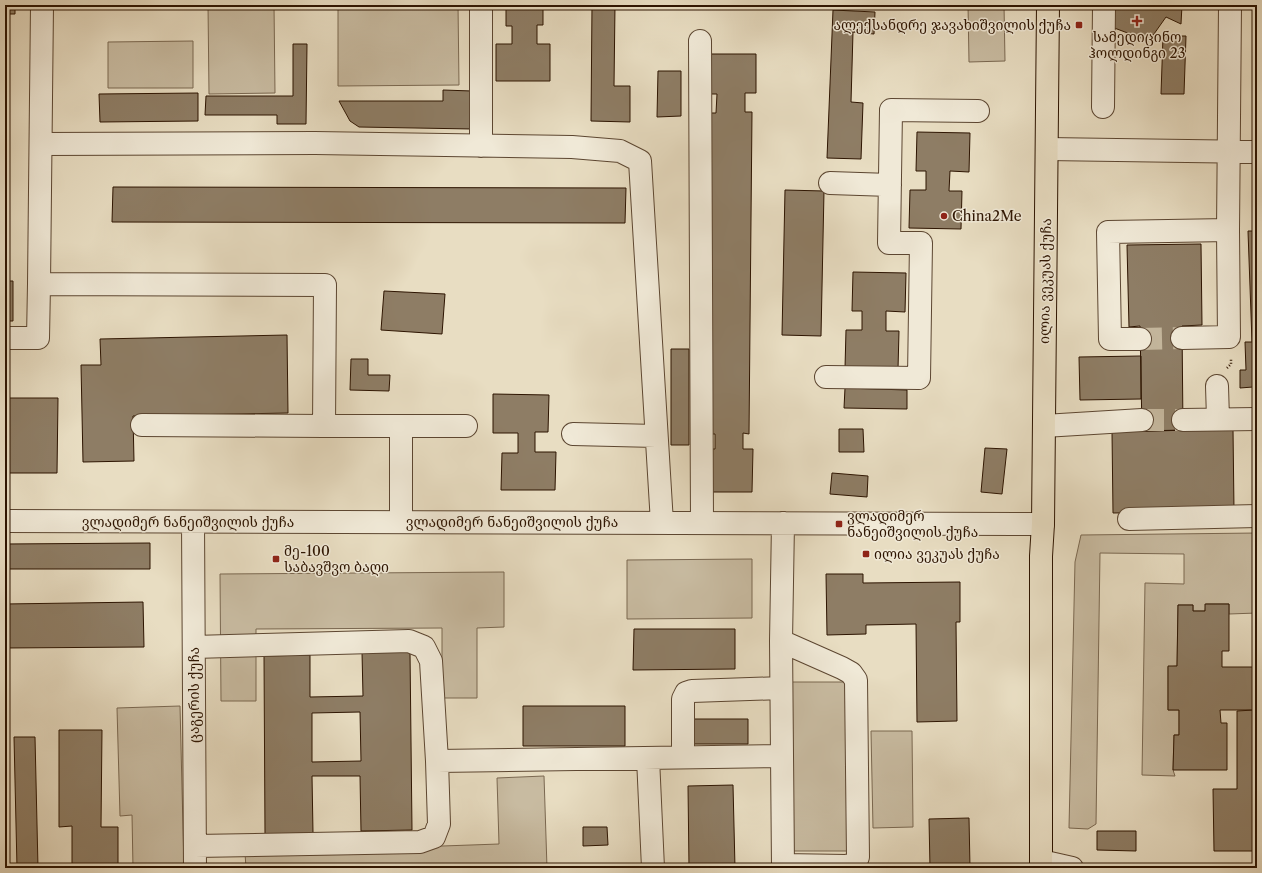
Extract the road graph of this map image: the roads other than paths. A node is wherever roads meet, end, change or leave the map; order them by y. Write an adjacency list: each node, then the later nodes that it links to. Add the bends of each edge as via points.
1 (42, 5): 9 (street)
2 (481, 5): 10 (street)
3 (1048, 5): 11 (main road, ილია ვეკუას ქუჩა)
4 (1104, 5): 7 (street)
5 (1230, 5): 12 (street)
6 (700, 41): 40 (street)
7 (1103, 107)
8 (978, 111): 15 (street, via 891,110)
9 (41, 144): 10 (street, via 315,143); 17 (street)
10 (481, 146): 33 (street, via 572,147 620,151 640,161)
11 (1047, 149): 12 (street); 31 (main road, ილია ვეკუას ქუჩა)
12 (1228, 151): 13 (street); 16 (street)
13 (1257, 152)
14 (830, 183): 15 (street)
15 (890, 185): 21 (street, via 889,243 921,243 919,378)
16 (1228, 230): 19 (street, via 1229,337); 20 (street, via 1108,232 1110,339)
17 (39, 284): 18 (street, via 38,338); 28 (street, via 325,285)
18 (5, 338)
19 (1182, 338)
20 (1140, 339)
21 (826, 377)
22 (1217, 386): 23 (street)
23 (1218, 419): 24 (street); 26 (street)
24 (1257, 419)
25 (1142, 420): 31 (street)
26 (1183, 420)
27 (142, 425): 28 (street)
28 (324, 426): 29 (street)
29 (401, 426): 30 (street); 38 (street)
30 (466, 426)
31 (1044, 426): 42 (main road, ილია ვეკუას ქუჩა)
32 (573, 434): 33 (street)
33 (656, 436): 39 (street)
34 (1257, 516): 35 (street)
35 (1129, 519)
36 (5, 521): 37 (street, ვლადიმერ ნანეიშვილის ქუჩა)
37 (193, 522): 38 (street, ვლადიმერ ნანეიშვილის ქუჩა); 44 (street, ცაგერის ქუჩა)
38 (401, 522): 39 (street, ვლადიმერ ნანეიშვილის ქუჩა)
39 (662, 523): 40 (street, ვლადიმერ ნანეიშვილის ქუჩა)
40 (702, 523): 41 (street, ვლადიმერ ნანეიშვილის ქუჩა)
41 (783, 523): 42 (street, ვლადიმერ ნანეიშვილის ქუჩა); 43 (street)
42 (1043, 524): 51 (main road, ილია ვეკუას ქუჩა)
43 (781, 641): 45 (street); 52 (street, via 842,668 851,673 856,680 858,857 854,864 846,866)
44 (194, 647): 49 (street, via 409,641 424,647 431,661); 50 (street, ცაგერის ქუჩა)
45 (781, 688): 46 (street); 48 (street, via 686,693 683,700)
46 (782, 756): 48 (street); 52 (street)
47 (648, 758): 48 (street); 49 (street); 54 (street)
48 (683, 758)
49 (437, 761): 50 (street, via 439,824 434,837 420,842)
50 (195, 846): 53 (street, ცაგერის ქუჩა)
51 (1041, 865): 55 (street)
52 (783, 867)
53 (196, 868)
54 (653, 868)
55 (1072, 868)

